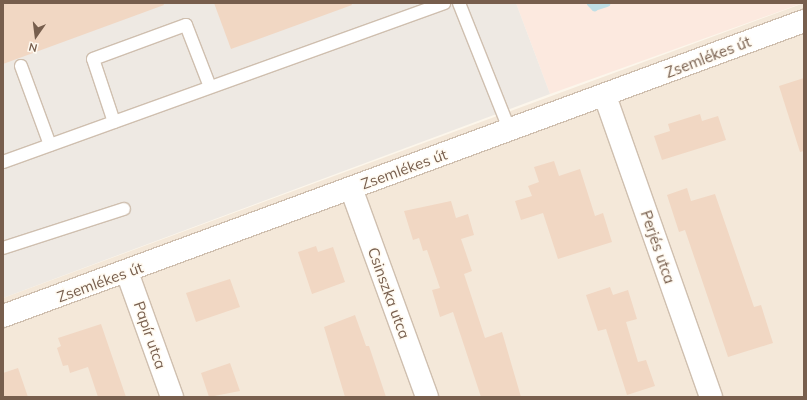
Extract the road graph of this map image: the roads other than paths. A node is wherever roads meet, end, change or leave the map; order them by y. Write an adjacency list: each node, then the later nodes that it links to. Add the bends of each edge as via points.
1 (444, 3): 5 (lane)
2 (459, 3): 8 (lane)
3 (804, 21): 6 (street, Zsemlékes út)
4 (21, 66): 9 (lane)
5 (210, 87): 7 (lane); 7 (lane, via 186,24 93,59)
6 (605, 96): 8 (street, Zsemlékes út); 18 (street, Perjés utca)
7 (114, 122): 9 (lane)
8 (510, 131): 11 (street, Zsemlékes út)
9 (50, 145): 10 (lane)
10 (3, 162)
11 (351, 188): 14 (street, Zsemlékes út); 17 (street, Csinszka utca)
12 (124, 209): 13 (lane)
13 (3, 248)
14 (128, 272): 15 (street, Zsemlékes út); 16 (street, Papír utca)
15 (3, 316)
16 (172, 397)
17 (427, 397)
18 (711, 397)

